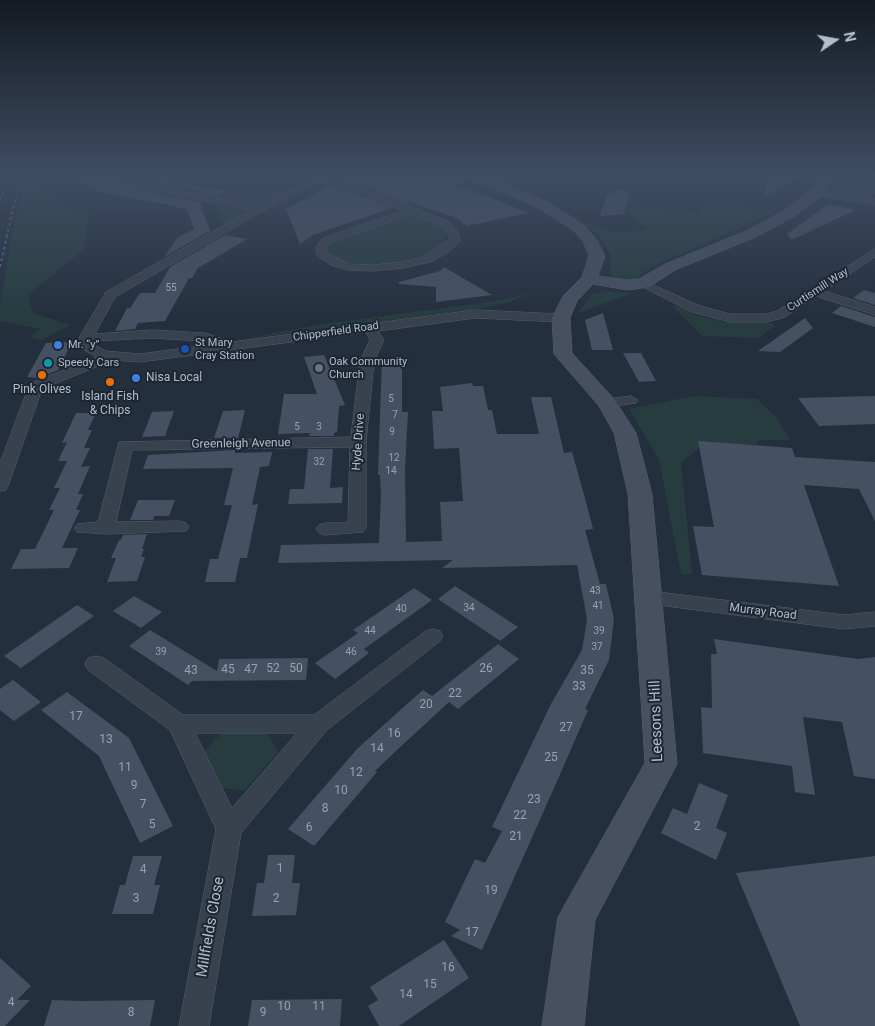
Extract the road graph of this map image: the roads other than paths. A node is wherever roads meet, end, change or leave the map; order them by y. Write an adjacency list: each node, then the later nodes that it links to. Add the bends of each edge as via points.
1 (238, 222): 15 (street, via 110,295)
2 (378, 222): 3 (street, via 326,240 321,247 323,255 348,266 403,265 426,260 455,241 453,232)
3 (441, 222)
4 (570, 222): 7 (street, via 590,240 597,256)
5 (773, 222): 8 (street, via 670,267)
6 (873, 256): 9 (street, Curtismill Way)
7 (589, 280): 8 (street); 11 (street, via 570,299)
8 (643, 284): 9 (street, Curtismill Way, via 696,309 730,318 767,318 781,314)
9 (815, 292): 10 (street)
10 (875, 311)
11 (561, 318): 13 (street, Chipperfield Road, via 475,314); 24 (street, Leesons Hill, via 563,354 619,402 644,525)
12 (208, 326): 14 (street, via 173,327)
13 (370, 327): 16 (street, Chipperfield Road); 18 (street, Hyde Drive, via 377,340 367,361)
14 (152, 334): 15 (street); 16 (street, via 205,338)
15 (86, 338): 17 (street, via 93,351)
16 (236, 346): 17 (street, Chipperfield Road, via 140,358)
17 (111, 356): 19 (street, via 36,386)
18 (358, 442): 22 (street, Greenleigh Avenue, via 125,446); 23 (street, Hyde Drive, via 357,528)
19 (0, 486)
20 (180, 527): 22 (street)
21 (83, 528): 22 (street)
22 (106, 528)
23 (325, 529)
24 (650, 598): 25 (street, Murray Road, via 844,622); 32 (street, Leesons Hill, via 661,764 577,917)
25 (875, 619)
26 (433, 636): 29 (street)
27 (96, 664): 28 (street)
28 (179, 724): 29 (street); 30 (street)
29 (319, 724): 30 (street)
30 (229, 829): 31 (street, Millfields Close)
31 (194, 1026)
32 (563, 1026)

